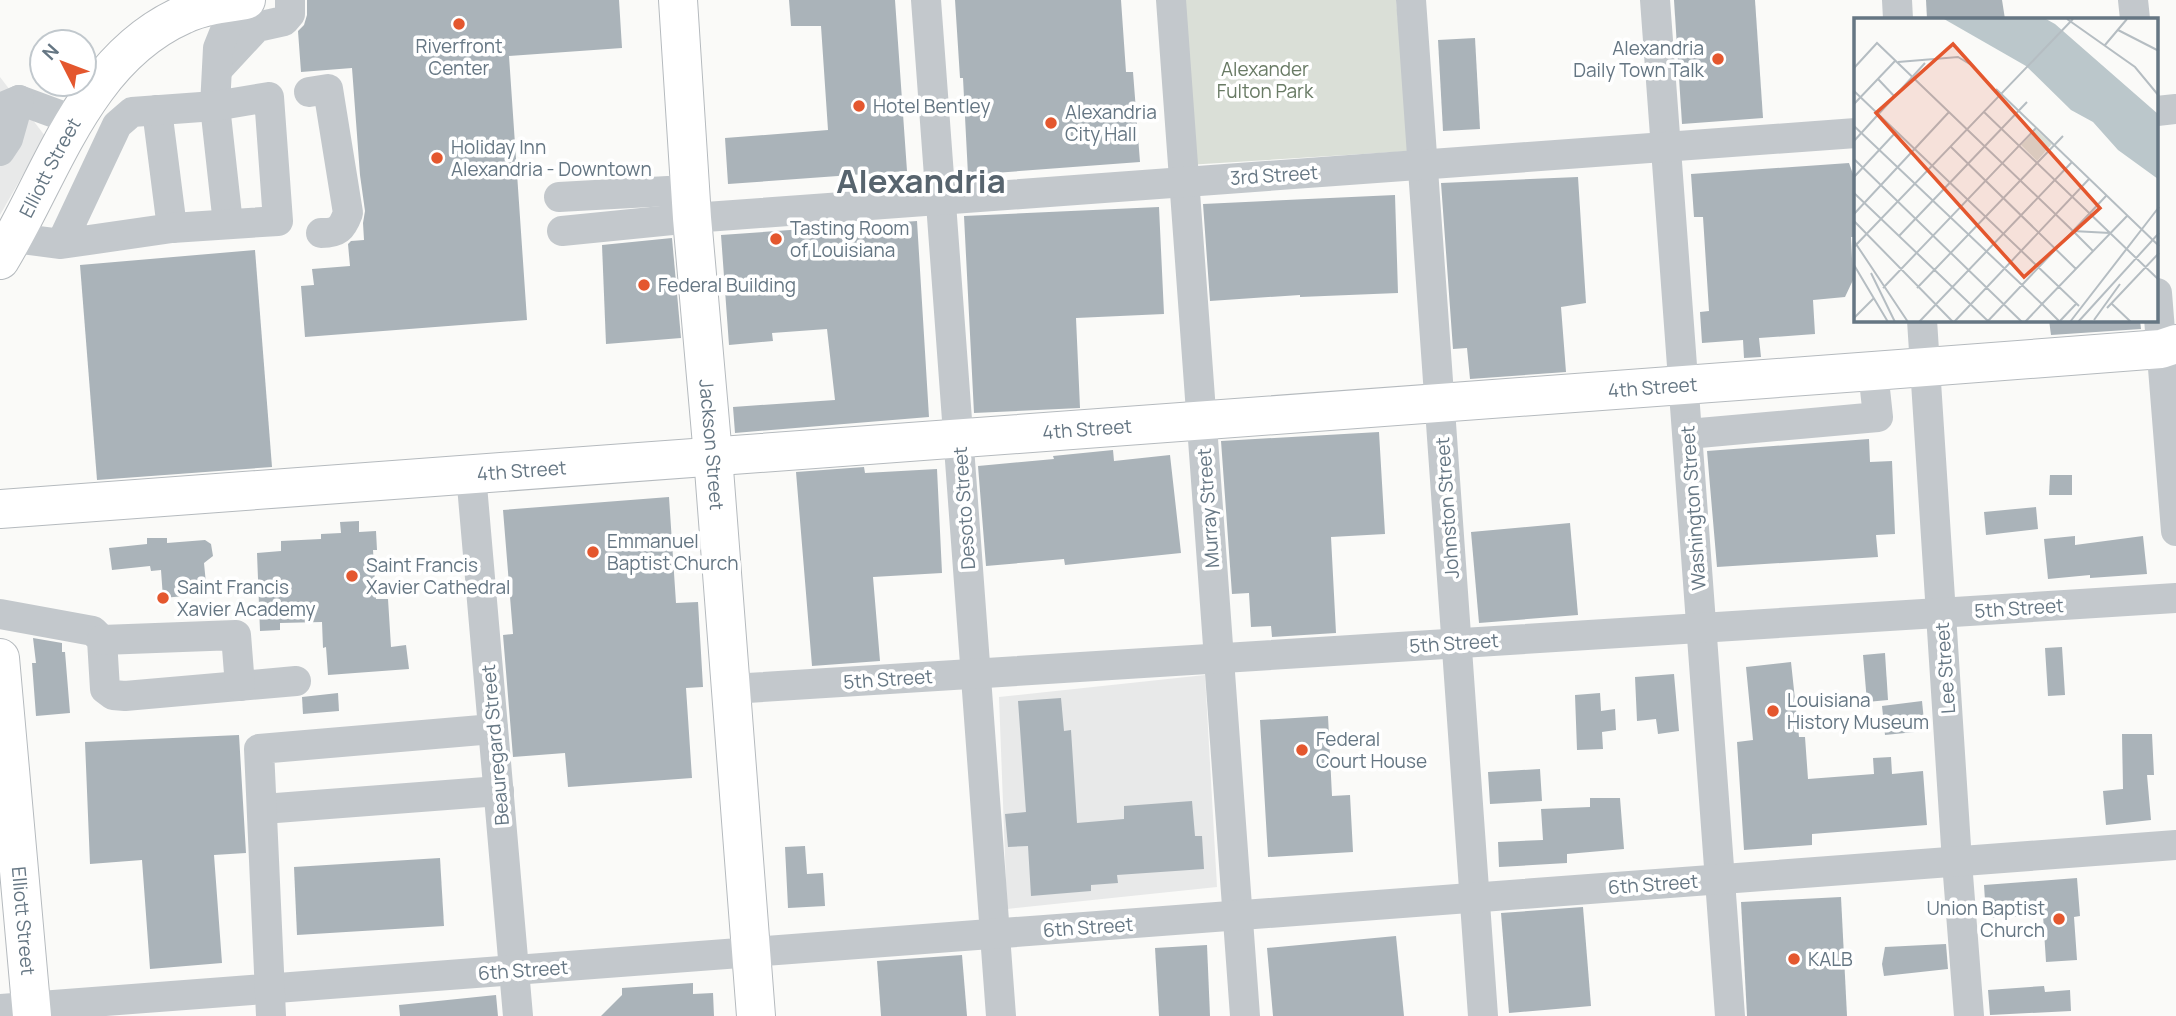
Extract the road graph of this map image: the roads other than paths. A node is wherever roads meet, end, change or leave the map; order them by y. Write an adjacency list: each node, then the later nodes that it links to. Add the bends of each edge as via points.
1 (290, 0): 12 (street, via 290,14 284,21 257,27)
2 (678, 0): 27 (main road, Jackson Street)
3 (926, 0): 26 (street, Desoto Street)
4 (1171, 0): 24 (street, Murray Street)
5 (1411, 0): 23 (street, Johnston Street)
6 (1655, 0): 21 (street, Washington Street)
7 (1897, 0): 10 (street)
8 (2133, 0): 11 (street)
9 (241, 1): 12 (street, via 218,48); 19 (main road, Elliott Street, via 185,14 156,29 111,70)
10 (1898, 18)
11 (2135, 18)
12 (217, 70): 15 (street)
13 (292, 95): 15 (street); 28 (street); 28 (street, via 328,89 348,214 334,233 297,234)
14 (9, 104): 19 (street); 22 (street, via 8,139)
15 (215, 106): 17 (street); 29 (street)
16 (2176, 109): 18 (street)
17 (157, 110): 30 (street); 32 (street, via 132,112 117,125)
18 (2158, 111)
19 (76, 121): 33 (main road, Elliott Street)
20 (1854, 133): 21 (street, 3rd Street)
21 (1666, 147): 23 (street, 3rd Street); 39 (street, Washington Street)
22 (0, 151)
23 (1423, 164): 24 (street, 3rd Street); 40 (street, Johnston Street)
24 (1184, 182): 26 (street, 3rd Street); 41 (street, Murray Street)
25 (559, 197): 27 (street, via 668,191)
26 (941, 200): 27 (street, 3rd Street); 43 (street, Desoto Street)
27 (692, 218): 31 (street, 3rd Street); 44 (main road, Jackson Street)
28 (277, 221): 29 (street)
29 (228, 224): 30 (street)
30 (172, 228): 32 (street)
31 (562, 231)
32 (61, 244): 33 (street)
33 (5, 247)
34 (2158, 297): 36 (street)
35 (1922, 322): 37 (street, Lee Street)
36 (2171, 347): 37 (main road, 4th Street); 47 (street)
37 (1925, 366): 38 (main road, 4th Street); 49 (street, Lee Street)
38 (1873, 371): 39 (main road, 4th Street); 42 (street, via 1878,417)
39 (1683, 384): 40 (main road, 4th Street); 42 (street, Washington Street)
40 (1440, 402): 41 (main road, 4th Street); 53 (street, Johnston Street)
41 (1201, 420): 43 (main road, 4th Street); 55 (street, Murray Street)
42 (1688, 434): 51 (street, Washington Street)
43 (958, 438): 44 (main road, 4th Street); 56 (street, Desoto Street)
44 (713, 456): 45 (main road, 4th Street); 59 (main road, Jackson Street)
45 (471, 474): 46 (main road, 4th Street); 60 (street, Beauregard Street)
46 (0, 509)
47 (2176, 531)
48 (2176, 598): 49 (street, 5th Street)
49 (1941, 613): 51 (street, 5th Street); 65 (street, Lee Street)
50 (0, 614): 52 (street, via 93,631)
51 (1702, 628): 53 (street, 5th Street); 66 (street, Washington Street)
52 (102, 640): 58 (street, via 236,635); 58 (street, via 105,689 113,695)
53 (1457, 643): 55 (street, 5th Street); 67 (street, Johnston Street)
54 (0, 657): 61 (main road, Elliott Street)
55 (1219, 658): 56 (street, 5th Street); 68 (street, Murray Street)
56 (976, 673): 59 (street, 5th Street); 69 (street, Desoto Street)
57 (296, 681): 58 (street)
58 (240, 686)
59 (731, 689): 70 (main road, Jackson Street)
60 (493, 729): 62 (street, Beauregard Street); 63 (street, via 259,748)
61 (5, 764): 73 (main road, Elliott Street)
62 (499, 791): 63 (street); 71 (street, Beauregard Street)
63 (263, 809): 72 (street)
64 (2176, 845): 65 (street, 6th Street)
65 (1957, 862): 66 (street, 6th Street); 80 (street, Lee Street)
66 (1720, 879): 67 (street, 6th Street); 79 (street, Washington Street)
67 (1474, 898): 68 (street, 6th Street); 78 (street, Johnston Street)
68 (1238, 916): 69 (street, 6th Street); 77 (street, Murray Street)
69 (995, 934): 70 (street, 6th Street); 76 (street, Desoto Street)
70 (751, 953): 71 (street, 6th Street); 75 (main road, Jackson Street)
71 (514, 970): 72 (street, 6th Street); 74 (street, Beauregard Street)
72 (270, 1002): 73 (street, 6th Street)
73 (21, 1011)
74 (518, 1016)
75 (756, 1016)
76 (1001, 1016)
77 (1245, 1016)
78 (1482, 1016)
79 (1730, 1016)
80 (1969, 1016)

